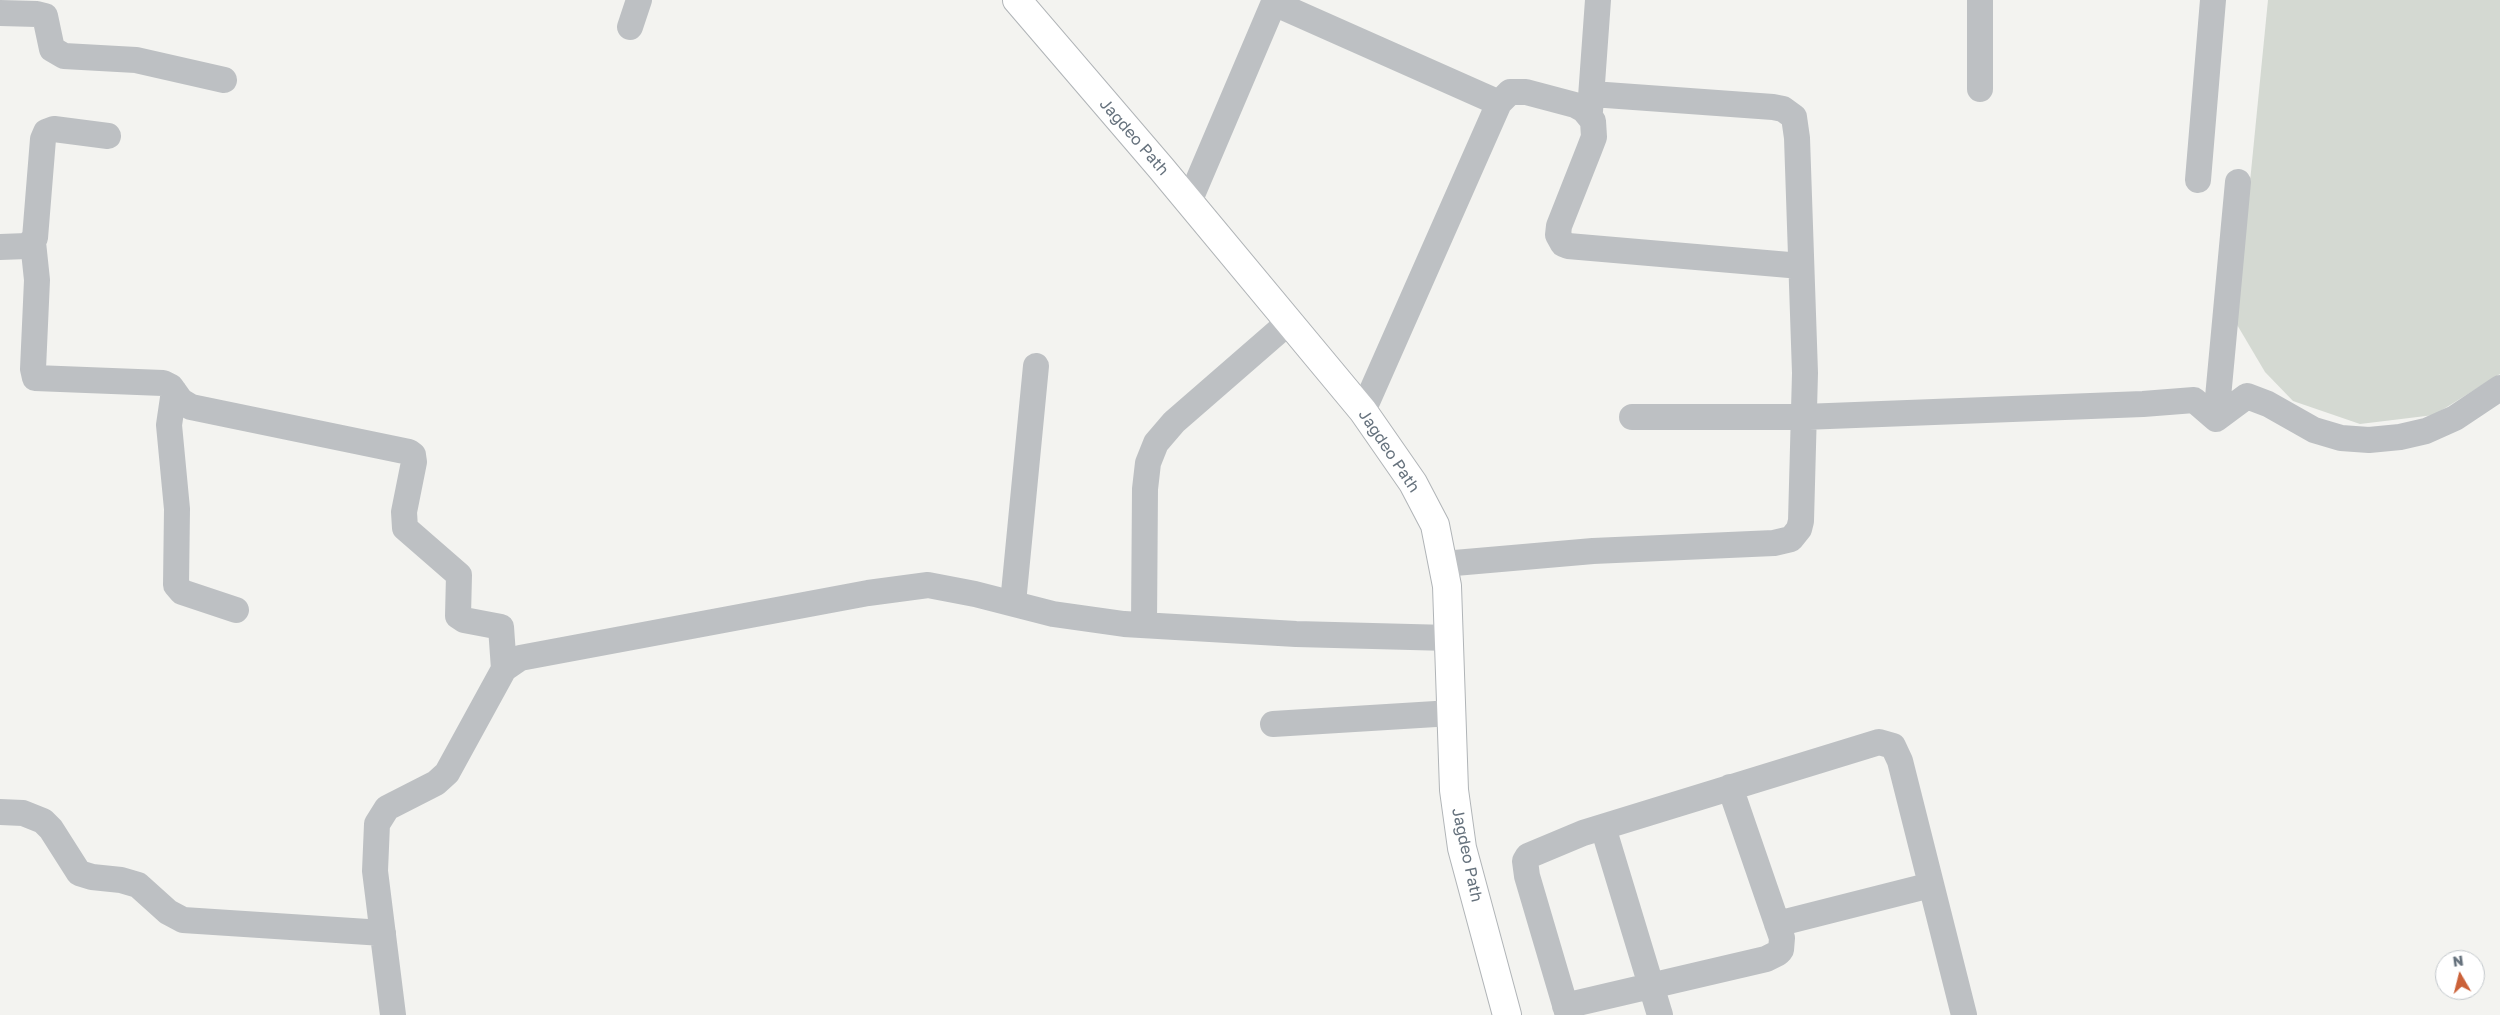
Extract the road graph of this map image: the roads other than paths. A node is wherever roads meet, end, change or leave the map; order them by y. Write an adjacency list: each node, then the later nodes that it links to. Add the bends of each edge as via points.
1 (639, 0): 8 (street)
2 (1017, 0): 16 (main road, Jagdeo Path)
3 (1598, 0): 12 (street)
4 (1980, 0): 10 (street)
5 (2213, 0): 14 (street)
6 (1274, 1): 11 (street); 16 (street)
7 (0, 13): 9 (street, via 45,16 52,49 64,56 136,60)
8 (630, 27)
9 (224, 80)
10 (1980, 89)
11 (1499, 102): 12 (street, via 1510,92 1526,92 1575,105); 24 (street)
12 (1591, 104): 19 (street, via 1773,107 1790,113 1797,138); 19 (street, via 1594,137 1559,226 1558,235 1563,244)
13 (108, 136): 17 (street, via 54,130 44,134)
14 (2198, 180)
15 (2238, 182): 27 (street)
16 (1189, 202): 20 (main road, Jagdeo Path)
17 (34, 242): 18 (street, via 22,247); 23 (street, via 37,280 35,378 164,383)
18 (0, 247)
19 (1801, 266): 26 (street, via 1805,373)
20 (1290, 322): 24 (main road, Jagdeo Path); 31 (street, via 1174,422 1156,443 1148,463 1144,489)
21 (1036, 366): 29 (street)
22 (2500, 388): 27 (street, via 2454,418 2426,431 2400,437 2342,438 2314,430 2247,396)
23 (174, 391): 30 (street, via 169,425 177,509 177,588); 33 (street, via 191,408 412,453 414,467 404,512 405,528 460,575 458,616 501,627)
24 (1364, 412): 28 (main road, Jagdeo Path, via 1414,483 1427,508 1435,525)
25 (1632, 417): 26 (street)
26 (1803, 417): 27 (street, via 2194,400); 28 (street, via 1801,521 1790,539)
27 (2216, 419)
28 (1443, 564): 32 (main road, Jagdeo Path)
29 (1013, 603): 31 (street, via 1086,620); 33 (street, via 952,588 928,585 902,588 530,654 514,660)
30 (236, 610)
31 (1144, 626): 32 (street)
32 (1449, 638): 34 (main road, Jagdeo Path)
33 (504, 669): 41 (street, via 446,773 436,783 387,808 381,815 375,835 374,858)
34 (1452, 713): 35 (street); 45 (main road, Jagdeo Path, via 1454,790 1462,848)
35 (1272, 724)
36 (1730, 787): 38 (street); 39 (street, via 1867,744 1887,743 1897,751); 40 (street)
37 (0, 812): 41 (street, via 23,813 44,821 79,873 138,885 168,912 183,920)
38 (1603, 827): 42 (street); 43 (street, via 1535,852 1525,861 1526,876)
39 (1931, 884): 40 (street); 47 (street)
40 (1777, 924): 42 (street, via 1782,945 1774,956)
41 (383, 933): 44 (street)
42 (1651, 984): 43 (street); 46 (street)
43 (1566, 1010)
44 (392, 1015)
45 (1507, 1015)
46 (1660, 1015)
47 (1964, 1015)

